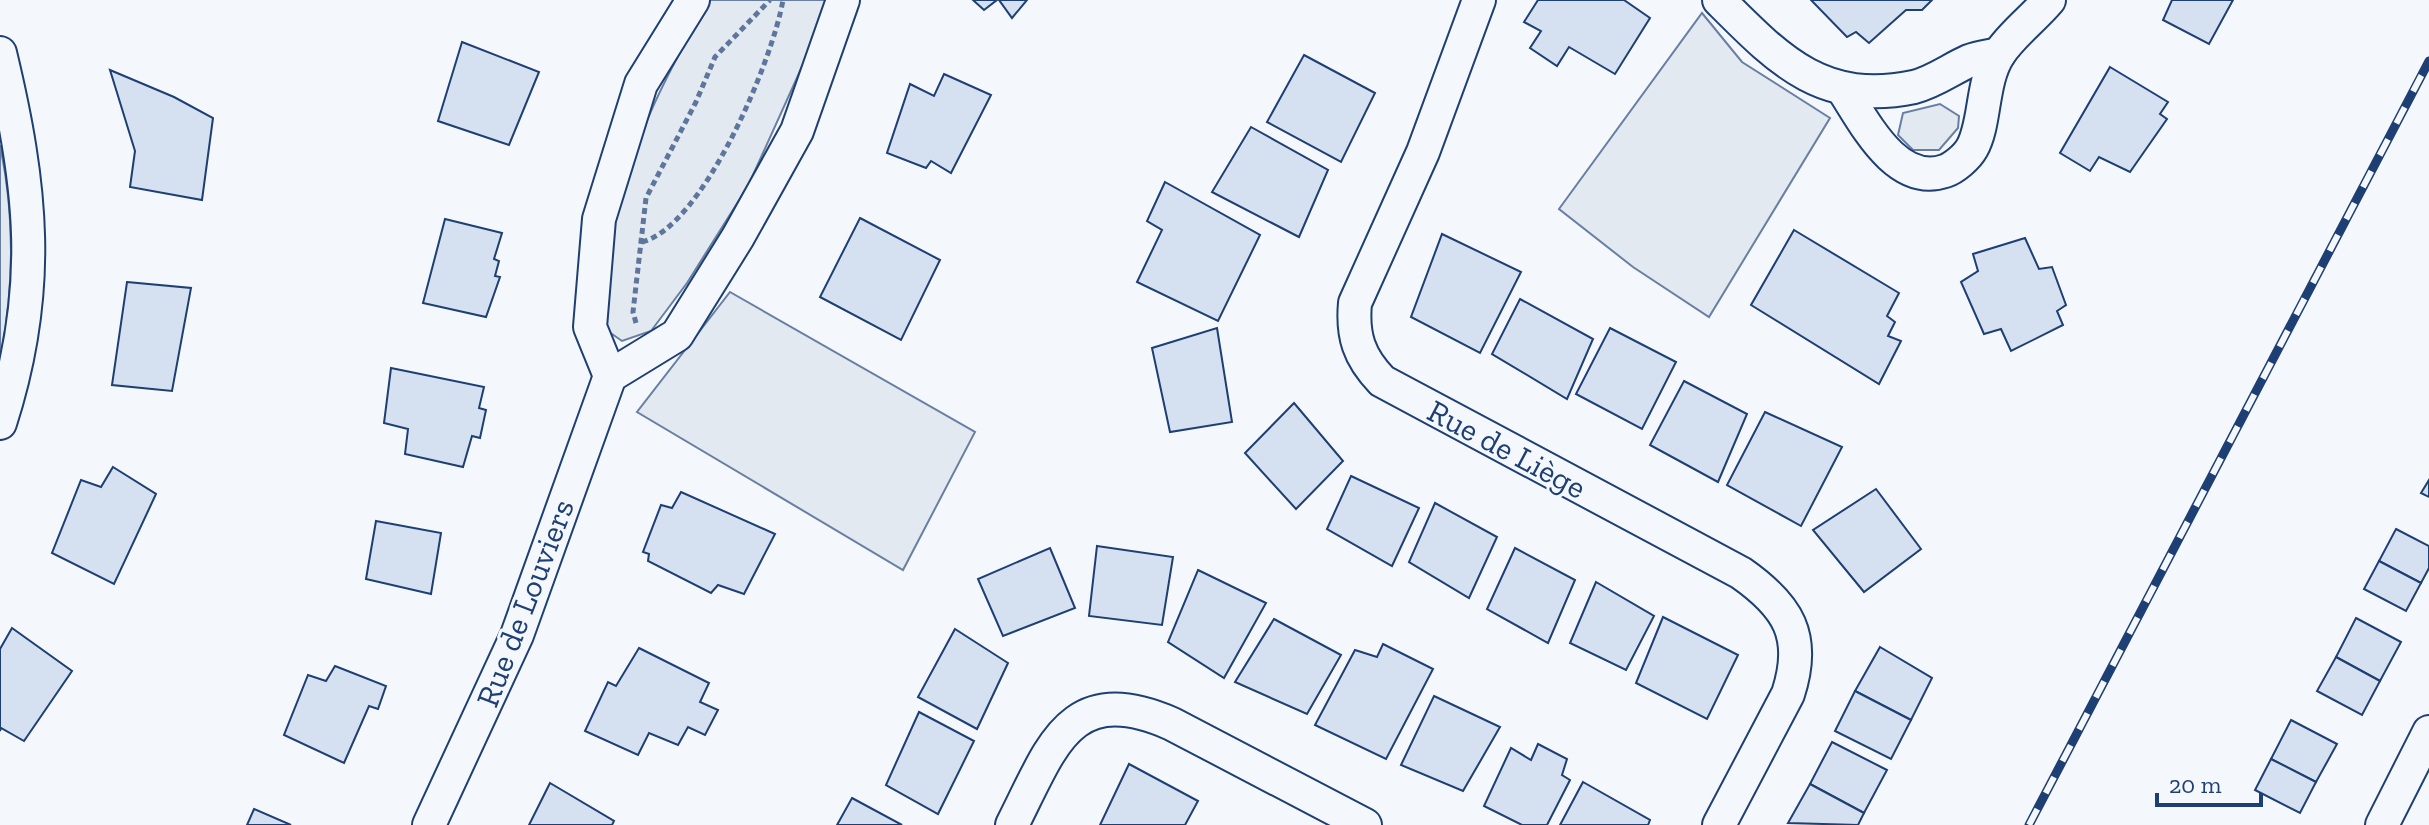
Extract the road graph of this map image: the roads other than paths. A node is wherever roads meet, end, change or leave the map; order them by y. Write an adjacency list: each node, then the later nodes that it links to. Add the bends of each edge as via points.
1 (693, 0): 9 (street, via 641,84 599,219 590,327)
2 (843, 0): 9 (street, via 797,131 731,249 677,335)
3 (1479, 0): 15 (street, Rue de Liège, via 1423,152 1355,303 1357,345 1382,381 1741,573 1777,602 1794,635 1794,674)
4 (1719, 0): 8 (street, via 1770,51 1819,83)
5 (2049, 0): 7 (street)
6 (0, 53): 10 (street, via 21,143 30,257 16,367)
7 (1999, 54): 8 (street, via 1971,60 1916,87); 8 (street, via 1973,147 1952,169 1930,176 1907,169 1885,150)
8 (1844, 91)
9 (610, 376): 12 (street, Rue de Louviers, via 517,635)
10 (0, 423)
11 (2429, 732): 16 (street)
12 (429, 825)
13 (1012, 825): 14 (street, via 1055,744 1071,725 1105,708 1144,712 1172,724)
14 (1365, 825)
15 (1719, 825)
16 (2382, 825)

